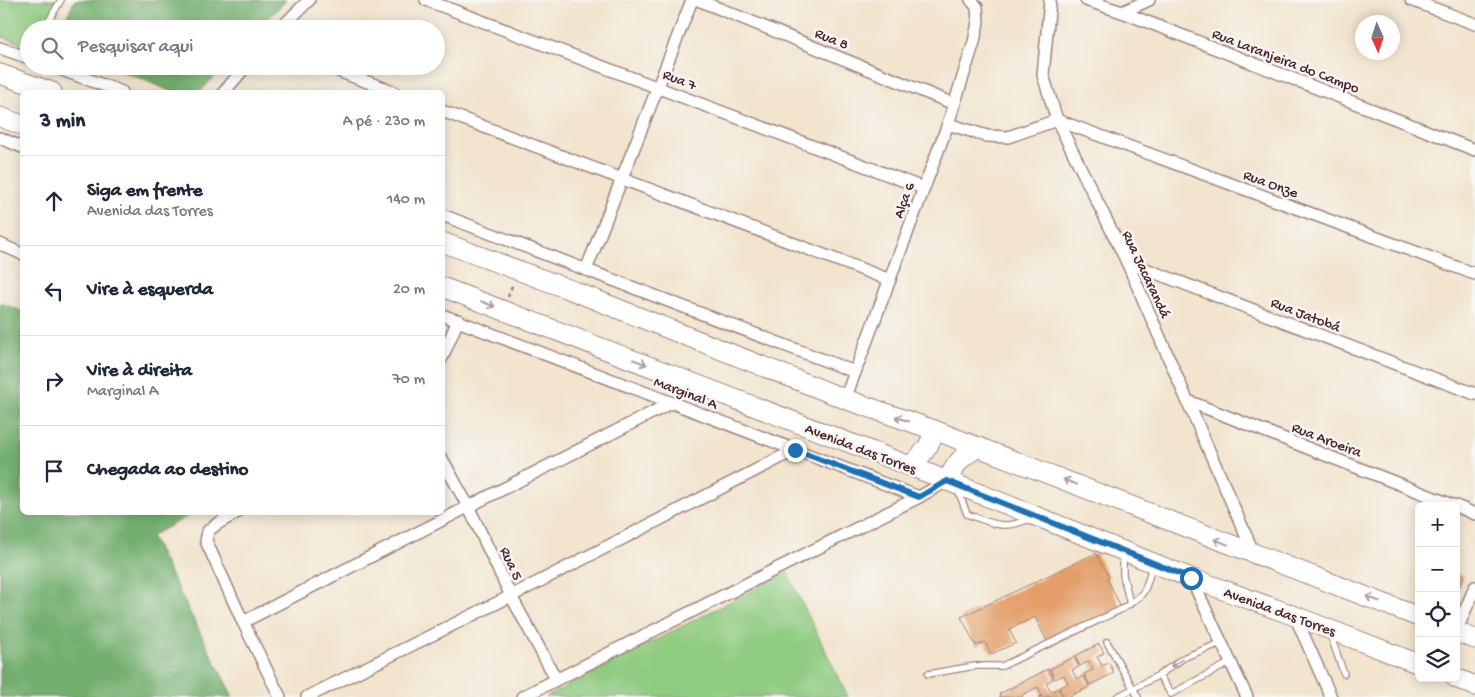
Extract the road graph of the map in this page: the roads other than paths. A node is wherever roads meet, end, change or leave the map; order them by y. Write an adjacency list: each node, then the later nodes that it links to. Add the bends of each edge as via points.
1 (61, 0): 12 (lane)
2 (309, 0): 13 (street)
3 (426, 0): 21 (street, Rua 7)
4 (692, 0): 21 (street)
5 (698, 0): 26 (street, Rua 8)
6 (1050, 0): 29 (street, Rua Jacarandá, via 1043,75)
7 (1086, 0): 11 (street, Rua Laranjeira do Campo)
8 (1149, 0): 11 (street)
9 (1411, 0): 14 (street)
10 (974, 4): 26 (street, Alça 6, via 976,32)
11 (1122, 12): 34 (street, Rua Laranjeira do Campo)
12 (49, 20)
13 (289, 20)
14 (1475, 24)
15 (0, 48): 16 (street)
16 (20, 54)
17 (0, 74): 22 (main road)
18 (76, 75): 23 (street)
19 (238, 75): 24 (street)
20 (349, 75): 25 (street)
21 (658, 87): 35 (street); 36 (street, Rua 7)
22 (46, 90)
23 (117, 90)
24 (226, 90)
25 (389, 90)
26 (954, 104): 31 (street, Alça 6)
27 (445, 112): 35 (street)
28 (0, 116): 30 (main road)
29 (1057, 120): 31 (street, via 1008,137 987,136); 41 (street, Rua Jacarandá); 43 (street, Rua Onze)
30 (20, 124)
31 (948, 124): 36 (street, Alça 6)
32 (0, 138): 33 (street)
33 (20, 146)
34 (1475, 150)
35 (621, 180): 42 (street); 44 (street)
36 (923, 188): 44 (street, Alça 6)
37 (445, 216): 42 (street)
38 (445, 243): 51 (main road)
39 (0, 244): 40 (street)
40 (20, 253)
41 (1127, 262): 50 (street, Rua Jatobá); 52 (street, Rua Jacarandá)
42 (586, 270): 49 (street)
43 (1475, 274)
44 (890, 280): 49 (street, Alça 6)
45 (445, 288): 58 (main road, Avenida das Torres, one-way to 58)
46 (445, 316): 47 (street, Marginal A)
47 (458, 320): 48 (street); 53 (street, Marginal A)
48 (445, 351)
49 (855, 372): 51 (street, Alça 6)
50 (1475, 394)
51 (845, 399): 54 (main road, one-way to 51)
52 (1188, 401): 61 (street, Rua Aroeira); 67 (street, Rua Jacarandá)
53 (671, 403): 56 (street, Marginal A); 62 (street)
54 (934, 430): 55 (main road); 58 (main road, via 924,454)
55 (979, 447): 59 (main road, via 957,462); 67 (main road, one-way to 55)
56 (795, 450): 60 (street, Marginal A); 71 (street)
57 (445, 464): 62 (street, Rua 5)
58 (910, 466): 59 (main road, Avenida das Torres)
59 (951, 483): 60 (street); 66 (main road, Avenida das Torres)
60 (919, 497): 87 (street)
61 (1445, 502)
62 (468, 506): 71 (street, Rua 5); 75 (street)
63 (1460, 508): 64 (street, Rua Aroeira)
64 (1475, 514)
65 (233, 515): 75 (street, via 208,531 206,541)
66 (1123, 551): 68 (main road, Avenida das Torres); 72 (lane, via 1123,575)
67 (1254, 554): 73 (main road, one-way to 67)
68 (1153, 563): 69 (main road, Avenida das Torres); 72 (lane, via 1145,591)
69 (1191, 578): 74 (main road, Avenida das Torres); 81 (street)
70 (1475, 587): 76 (street)
71 (511, 596): 87 (street, Rua 5); 93 (street)
72 (1130, 604): 84 (lane, via 1002,666 975,666)
73 (1415, 615)
74 (1295, 616): 77 (main road, Avenida das Torres); 98 (street)
75 (243, 622): 92 (street)
76 (1460, 623)
77 (1328, 629): 83 (main road, Avenida das Torres); 85 (lane)
78 (1460, 633): 79 (main road)
79 (1475, 639)
80 (1107, 642): 90 (lane)
81 (1221, 643): 82 (street); 86 (lane, one-way to 86, via 1186,658)
82 (1231, 662): 91 (lane); 97 (street)
83 (1415, 662)
84 (928, 674)
85 (1344, 674)
86 (1159, 675): 90 (lane); 91 (lane)
87 (556, 679): 94 (street)
88 (1460, 680): 89 (main road)
89 (1475, 686)
90 (1133, 689): 95 (lane); 96 (lane)
91 (1168, 696)
92 (280, 697)
93 (307, 697)
94 (522, 697)
95 (1117, 697)
96 (1138, 697)
97 (1247, 697)
98 (1331, 697)

